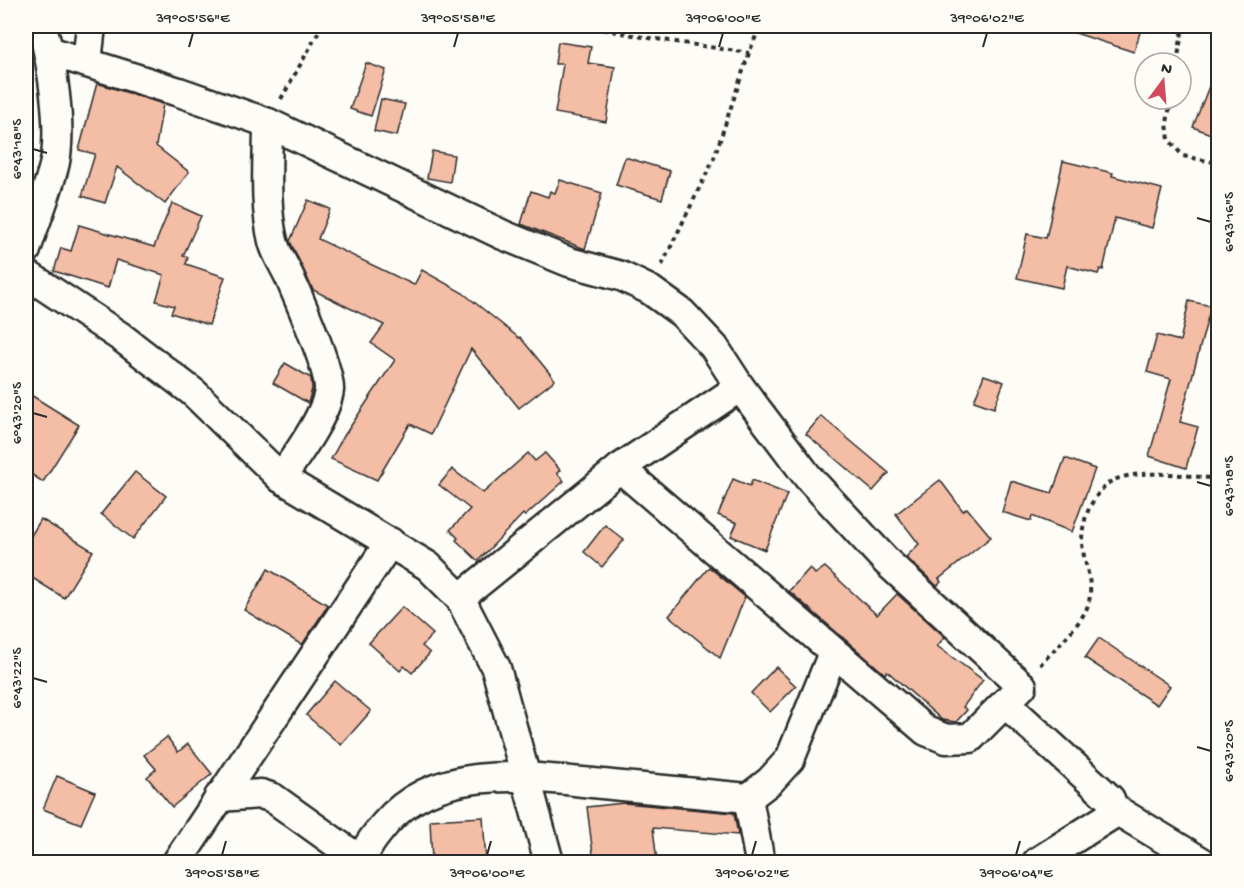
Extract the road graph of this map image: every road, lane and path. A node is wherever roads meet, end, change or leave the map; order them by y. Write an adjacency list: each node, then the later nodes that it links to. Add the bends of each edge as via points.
1 (91, 26): 9 (street)
2 (322, 26): 11 (path)
3 (586, 26): 8 (path)
4 (760, 26): 8 (path)
5 (1183, 26): 7 (path)
6 (46, 38): 9 (street); 13 (street, via 57,116 55,161)
7 (1179, 51)
8 (749, 53): 15 (path, via 714,158)
9 (87, 62): 11 (street)
10 (1169, 111): 12 (path, via 1169,140 1183,156)
11 (268, 123): 15 (street, via 503,235); 18 (street, via 274,244 305,316 329,391 311,432)
12 (1218, 163)
13 (26, 249)
14 (26, 274): 18 (street, via 121,337 194,393)
15 (650, 290): 16 (street, via 682,313 714,347)
16 (740, 387): 17 (street); 23 (street, via 808,477)
17 (620, 468): 21 (street); 22 (street)
18 (281, 478): 20 (street)
19 (1218, 479): 23 (path, via 1140,475 1107,484 1092,502 1084,522 1082,542 1091,590 1088,607)
20 (390, 542): 21 (street, via 428,566); 25 (street)
21 (460, 598): 24 (street, via 496,668)
22 (833, 652): 23 (street, via 926,731 946,739 970,738); 26 (street, via 790,759)
23 (1014, 695): 27 (street, via 1110,799)
24 (526, 777): 26 (street); 29 (street, via 477,778 434,789 396,812 371,840); 30 (street)
25 (219, 797): 28 (street); 29 (street, via 261,794 273,798)
26 (748, 798): 31 (street)
27 (1113, 808): 32 (street, via 1110,816); 33 (street)
28 (177, 862)
29 (361, 862)
30 (549, 862)
31 (760, 862)
32 (1037, 862)
33 (1202, 862)

